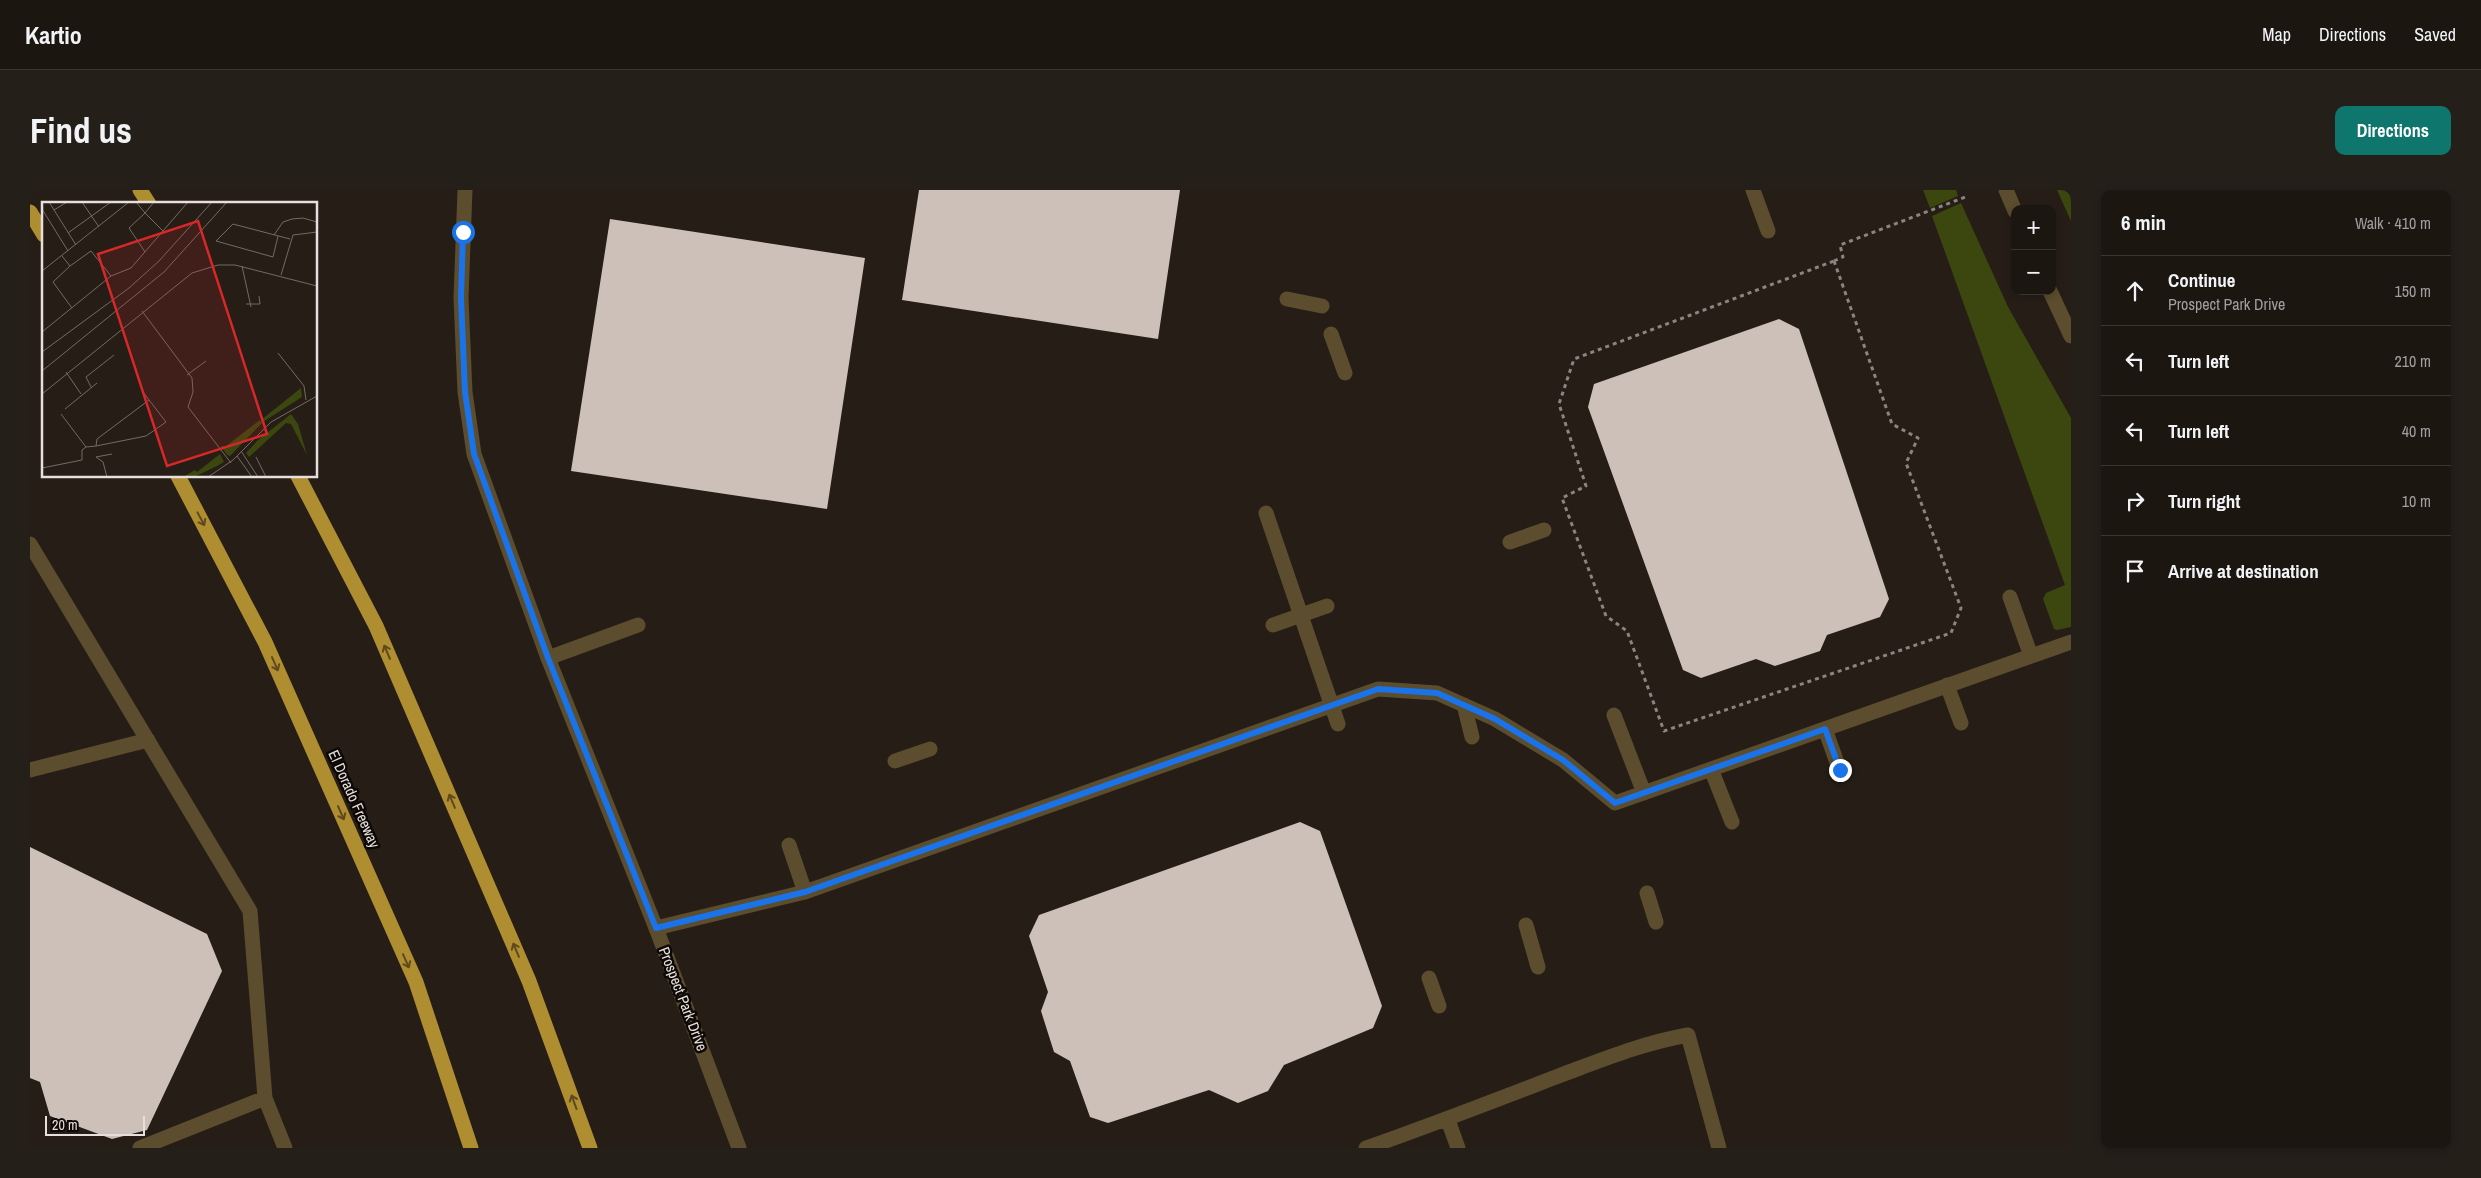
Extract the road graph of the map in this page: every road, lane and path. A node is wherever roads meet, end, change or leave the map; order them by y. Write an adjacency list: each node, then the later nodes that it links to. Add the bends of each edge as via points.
1 (140, 190): 6 (highway)
2 (465, 190): 31 (street, Prospect Park Drive, via 461,298 465,392 474,454)
3 (1753, 190): 10 (street)
4 (2006, 190): 7 (street)
5 (1968, 196): 11 (path, via 1840,245 1843,257)
6 (148, 202)
7 (2012, 205)
8 (30, 212): 9 (highway)
9 (42, 231)
10 (1768, 231)
11 (1834, 261): 11 (path, via 1574,359 1559,404 1586,486 1562,498 1606,616 1627,632 1664,731 1951,633 1961,608 1906,463 1918,438 1892,424)
12 (2052, 295): 16 (street)
13 (1287, 299): 14 (street)
14 (1322, 306)
15 (1331, 334): 17 (street)
16 (2071, 336)
17 (1345, 373)
18 (179, 478): 61 (highway, El Dorado Freeway, one-way to 61, via 265,642 416,982)
19 (299, 478): 62 (highway, one-way to 19, via 530,980 376,626)
20 (1266, 513): 26 (street)
21 (1544, 530): 22 (street)
22 (1510, 542)
23 (30, 544): 40 (street)
24 (2010, 596): 30 (street)
25 (1327, 606): 26 (street)
26 (1301, 615): 28 (street); 33 (street)
27 (638, 625): 31 (street)
28 (1273, 625)
29 (2071, 642): 30 (street)
30 (2031, 656): 32 (street)
31 (548, 658): 53 (street, Prospect Park Drive)
32 (1947, 685): 36 (street); 38 (street)
33 (1331, 705): 34 (street, via 1378,689 1437,693); 37 (street); 49 (street)
34 (1464, 705): 39 (street); 46 (street, via 1495,719 1563,760 1615,803)
35 (1614, 715): 46 (street)
36 (1961, 723)
37 (1338, 724)
38 (1825, 729): 43 (street); 45 (street)
39 (1472, 737)
40 (148, 740): 44 (street); 57 (street, via 250,911)
41 (930, 749): 42 (street)
42 (895, 761)
43 (1712, 769): 46 (street); 47 (street)
44 (30, 770)
45 (1840, 770)
46 (1644, 793)
47 (1732, 822)
48 (789, 845): 49 (street)
49 (805, 892): 53 (street)
50 (1647, 893): 51 (street)
51 (1656, 922)
52 (1526, 925): 54 (street)
53 (656, 928): 63 (street, Prospect Park Drive)
54 (1538, 967)
55 (1428, 978): 56 (street)
56 (1439, 1006)
57 (265, 1098): 59 (street); 60 (street)
58 (1448, 1120): 64 (street); 65 (street); 66 (street, via 1652,1042 1688,1035)
59 (140, 1148)
60 (285, 1148)
61 (471, 1148)
62 (590, 1148)
63 (739, 1148)
64 (1366, 1148)
65 (1458, 1148)
66 (1719, 1148)

